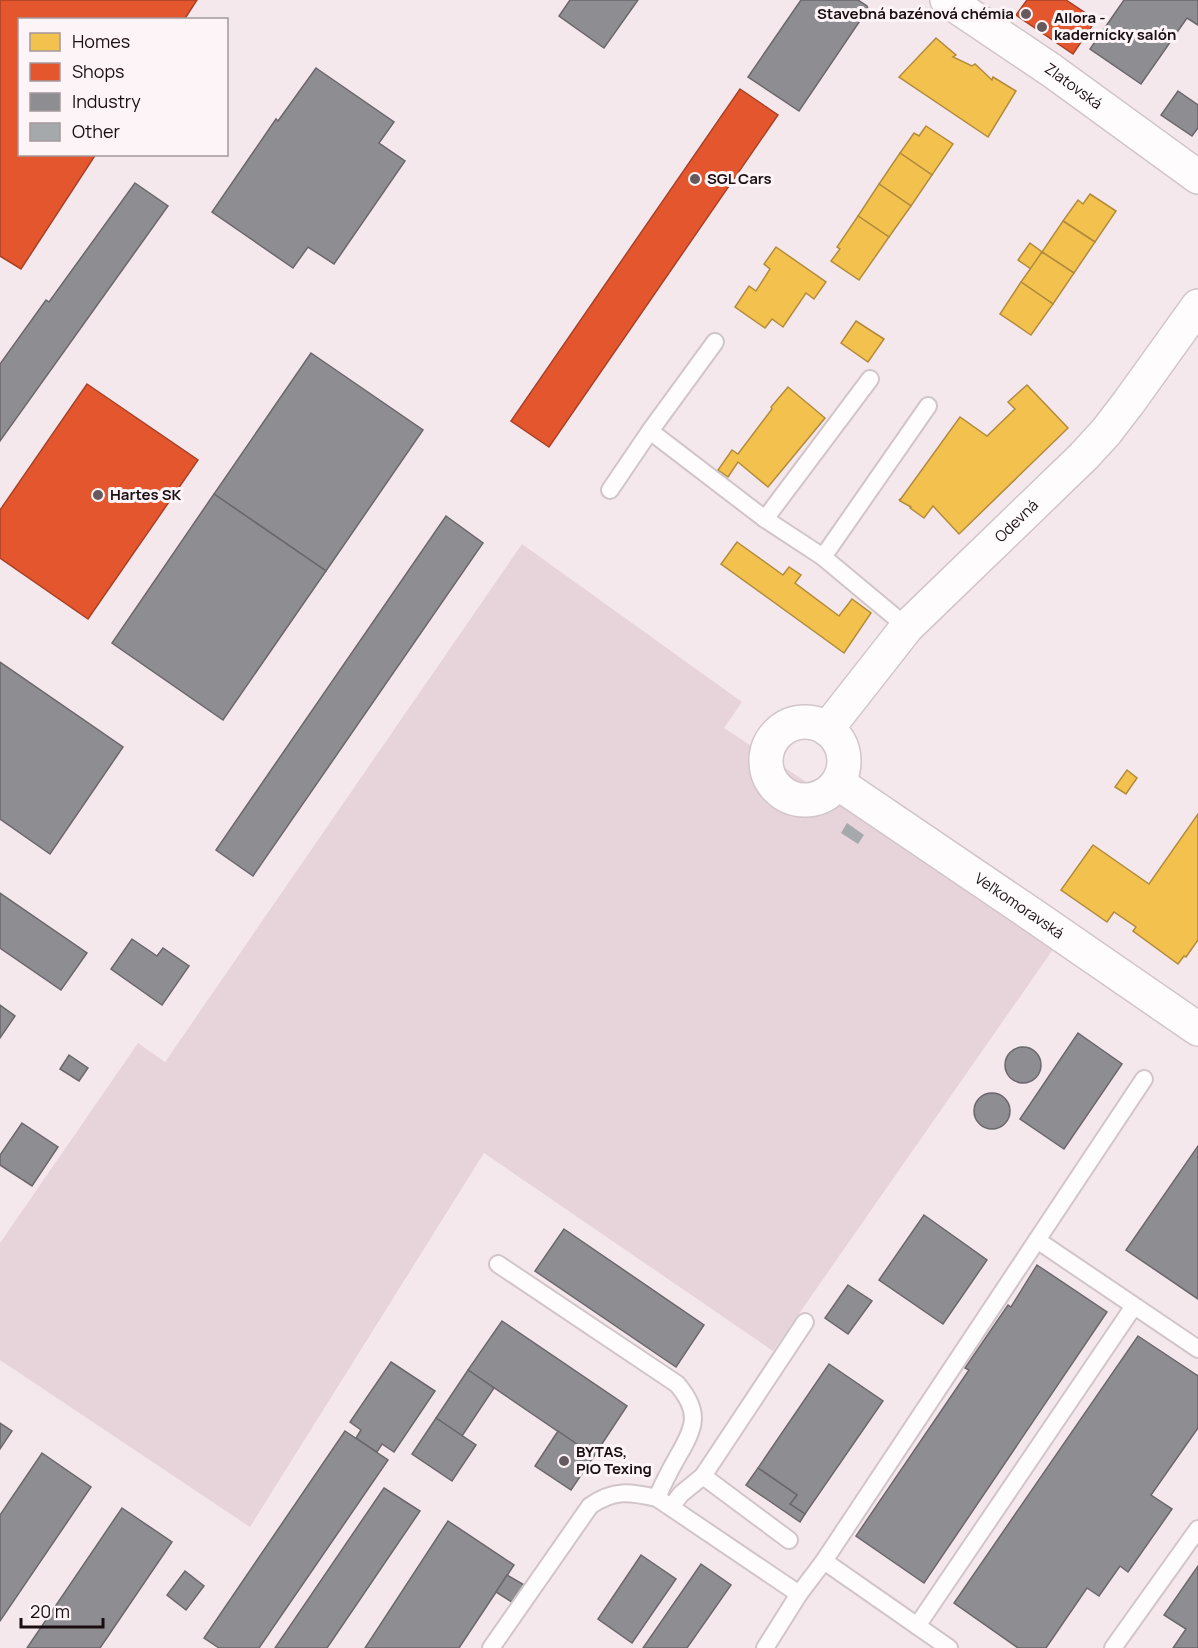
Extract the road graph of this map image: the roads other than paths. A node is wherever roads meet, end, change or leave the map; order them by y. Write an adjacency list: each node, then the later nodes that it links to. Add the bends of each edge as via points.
1 (947, 0): 2 (street, Zlatovská)
2 (1198, 177)
3 (1198, 306): 11 (street, Odevná, via 1106,432)
4 (715, 342): 7 (lane)
5 (870, 379): 9 (lane)
6 (928, 406): 10 (lane)
7 (650, 431): 8 (lane); 9 (lane)
8 (610, 490)
9 (765, 519): 10 (lane)
10 (823, 557): 11 (lane)
11 (907, 627): 12 (street, Odevná)
12 (827, 729): 13 (street, via 843,748 845,760); 13 (street, via 804,722 781,730 770,744 768,775 783,794 807,801 819,798)
13 (838, 783): 14 (street, Veľkomoravská)
14 (1198, 1029)
15 (1144, 1079): 16 (lane)
16 (1036, 1240): 18 (lane); 25 (lane)
17 (498, 1264): 22 (lane, via 677,1384 685,1394 692,1405 692,1433 666,1478)
18 (1134, 1306): 20 (lane); 27 (lane)
19 (805, 1322): 21 (lane)
20 (1198, 1349)
21 (704, 1476): 22 (lane); 24 (lane)
22 (664, 1502): 26 (lane); 28 (lane, via 633,1492 614,1493 590,1506)
23 (1198, 1529): 31 (lane)
24 (789, 1540)
25 (824, 1561): 26 (lane); 27 (lane)
26 (799, 1594): 29 (lane)
27 (917, 1626): 30 (lane)
28 (491, 1648)
29 (765, 1648)
30 (949, 1648)
31 (1113, 1648)

